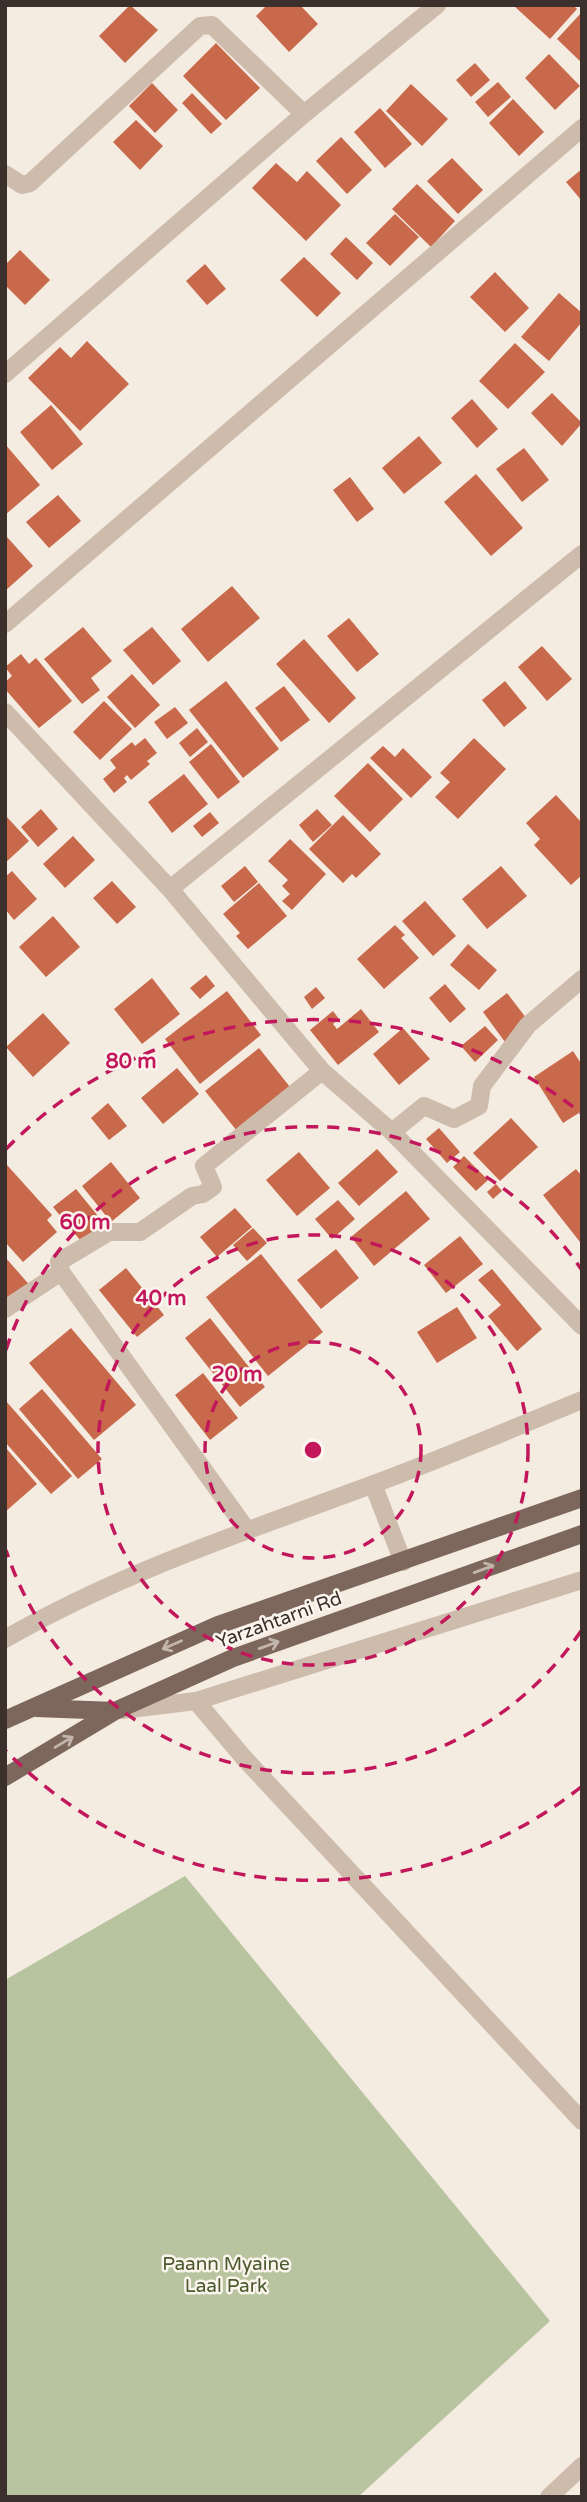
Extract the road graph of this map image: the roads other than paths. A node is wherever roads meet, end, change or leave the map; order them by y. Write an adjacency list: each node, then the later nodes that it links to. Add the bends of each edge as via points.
1 (437, 5): 2 (street)
2 (304, 114): 4 (street, via 212,25 200,26 30,183 22,185); 5 (street)
3 (582, 128): 7 (street)
4 (5, 174)
5 (5, 374)
6 (582, 554): 9 (street)
7 (5, 624)
8 (5, 712): 9 (street)
9 (170, 889): 11 (street)
10 (582, 979): 12 (street, via 528,1025 482,1086 479,1106 454,1119 424,1105)
11 (322, 1071): 12 (street); 13 (street, via 204,1167 213,1187 140,1232 109,1232 60,1262)
12 (393, 1132): 15 (street)
13 (61, 1272): 14 (street); 19 (street)
14 (5, 1309)
15 (582, 1326)
16 (582, 1400): 17 (street)
17 (373, 1484): 19 (street); 21 (street)
18 (582, 1498): 21 (main road, Yarzahtarni Rd)
19 (247, 1530): 23 (street, via 172,1557)
20 (582, 1534): 26 (main road, Yarzahtarni Rd, one-way to 20, via 233,1658)
21 (403, 1562): 25 (main road, Yarzahtarni Rd, one-way to 25, via 218,1625)
22 (582, 1580): 24 (street)
23 (5, 1639)
24 (196, 1701): 26 (street); 30 (street)
25 (32, 1707): 26 (main road); 27 (main road); 28 (main road, Yarzahtarni Rd)
26 (116, 1711): 29 (main road, Yarzahtarni Rd, one-way to 26)
27 (5, 1712)
28 (5, 1720)
29 (5, 1777)
30 (582, 2121)
31 (582, 2466): 32 (street)
32 (550, 2497)

